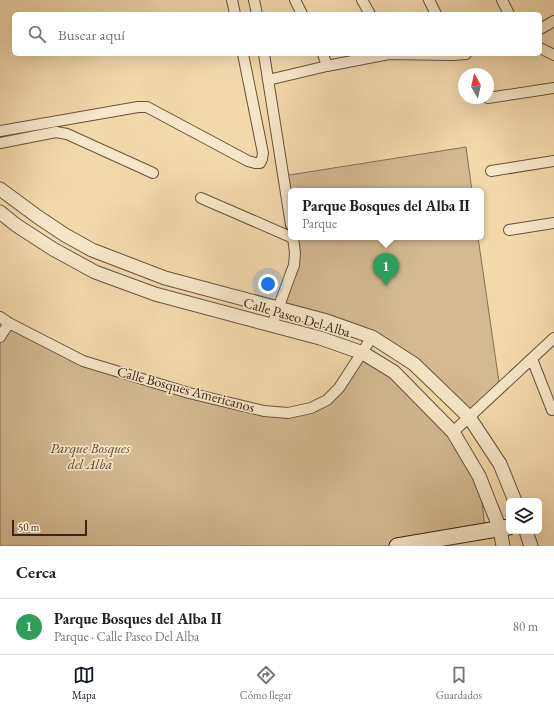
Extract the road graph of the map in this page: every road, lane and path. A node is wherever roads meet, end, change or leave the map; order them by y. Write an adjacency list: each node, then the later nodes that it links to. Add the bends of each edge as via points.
1 (232, 0): 7 (street)
2 (254, 0): 8 (street)
3 (295, 0): 9 (street)
4 (362, 0): 10 (street)
5 (430, 0): 11 (street)
6 (502, 0): 12 (street)
7 (235, 12)
8 (256, 12)
9 (301, 12)
10 (369, 12)
11 (435, 12)
12 (508, 12)
13 (554, 21): 14 (street)
14 (542, 28)
15 (542, 49): 16 (street)
16 (554, 55)
17 (243, 56): 25 (street, via 263,153 260,162 248,161 147,108 138,107)
18 (264, 56): 22 (street)
19 (323, 56): 21 (street)
20 (379, 56): 21 (street)
21 (327, 66): 22 (street)
22 (268, 80): 32 (street)
23 (554, 88): 24 (street)
24 (494, 97)
25 (0, 131)
26 (0, 143): 29 (street, via 56,132 67,134)
27 (554, 161): 28 (street)
28 (491, 171)
29 (153, 173)
30 (0, 189): 38 (street, Calle Paseo Del Alba, via 65,235 92,250 165,278)
31 (200, 198): 36 (street)
32 (288, 206)
33 (0, 212): 41 (street, Calle Paseo Del Alba, via 53,249 95,272 155,294)
34 (554, 223): 35 (street)
35 (509, 230)
36 (288, 235)
37 (291, 240): 38 (street, via 295,253 294,265)
38 (278, 308): 41 (street); 43 (street, Calle Paseo Del Alba, via 327,321)
39 (0, 317): 40 (street, Calle Bosques Americanos)
40 (9, 323): 42 (street); 45 (street, Calle Bosques Americanos, via 83,361 189,393 264,411 288,412 312,408 327,400 339,388)
41 (272, 325): 45 (street, Calle Paseo Del Alba)
42 (0, 337)
43 (372, 337): 45 (street, Calle Bosques Americanos); 48 (street, Calle Paseo Del Alba, via 414,364)
44 (554, 338): 46 (street)
45 (363, 353): 49 (street, Calle Paseo Del Alba, via 394,372)
46 (532, 359): 47 (street); 48 (street)
47 (552, 410)
48 (469, 417): 49 (street); 50 (street, Calle Paseo Del Alba, via 500,464)
49 (453, 432): 51 (street, Calle Paseo Del Alba, via 479,476)
50 (514, 498)
51 (504, 528): 53 (main road); 54 (street, Calle Paseo Del Alba)
52 (527, 534): 55 (street)
53 (397, 546)
54 (503, 546)
55 (531, 546)

